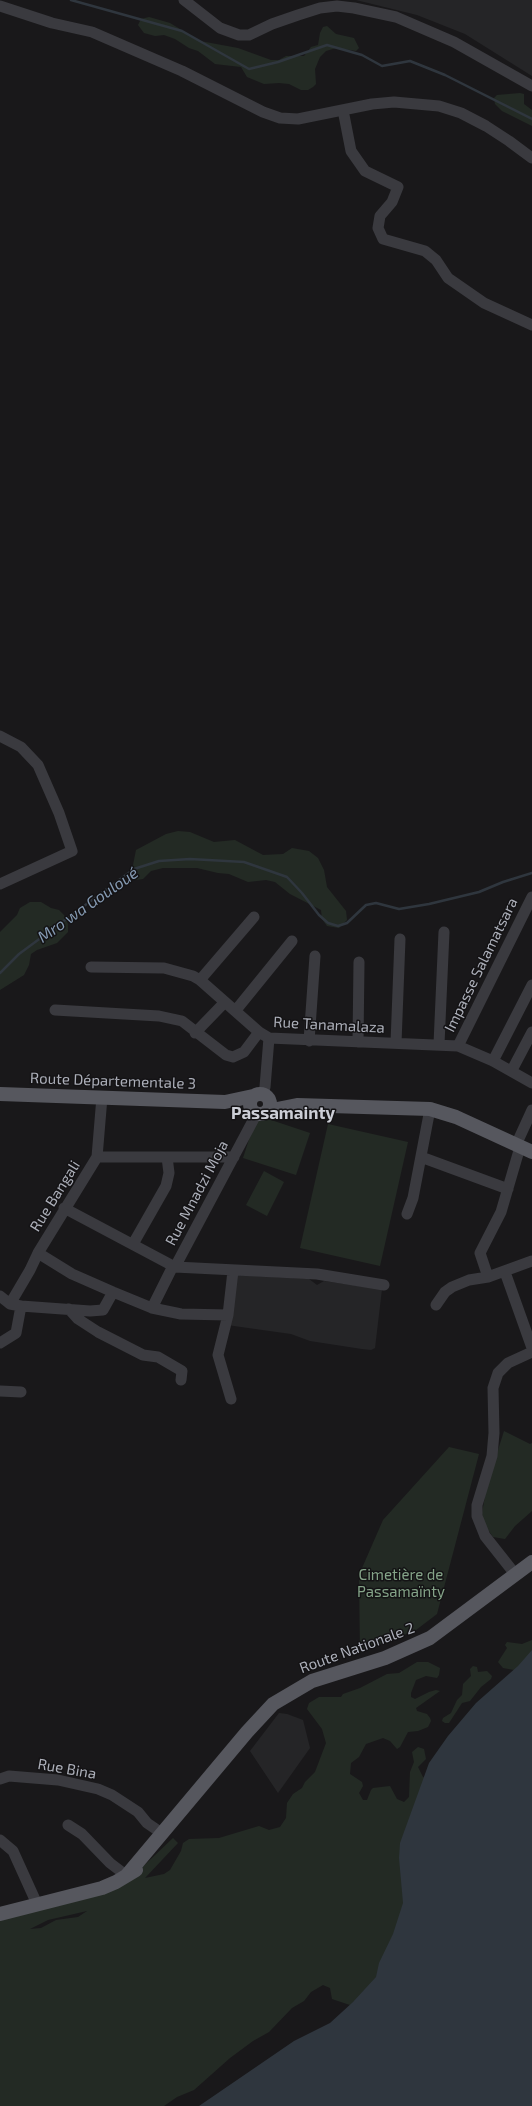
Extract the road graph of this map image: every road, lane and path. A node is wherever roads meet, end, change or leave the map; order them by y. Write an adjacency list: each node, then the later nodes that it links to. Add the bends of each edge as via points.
1 (184, 0): 3 (street, via 220,28 239,35 249,35 272,24 320,8 337,6 396,17 454,42)
2 (0, 6): 4 (street, via 52,23 92,32 280,118 298,119)
3 (532, 86)
4 (343, 110): 5 (street, via 394,102 438,106 461,113 486,126); 6 (street, via 351,151 365,171 398,187 392,202 380,216 378,228 383,239 425,251 436,260 448,278 478,299)
5 (532, 158)
6 (532, 325)
7 (0, 736): 8 (street, via 21,747 38,765 72,851)
8 (0, 884)
9 (532, 897): 31 (street, Impasse Salamatsara)
10 (254, 917): 17 (street)
11 (444, 932): 30 (street)
12 (400, 939): 29 (street)
13 (292, 941): 22 (street)
14 (315, 956): 27 (street)
15 (359, 962): 28 (street)
16 (91, 967): 17 (street, Rue Tanamalaza, via 164,968)
17 (200, 980): 19 (street, Rue Tanamalaza)
18 (532, 986): 20 (street)
19 (225, 1002): 22 (street, Rue Tanamalaza); 25 (street)
20 (528, 1005): 32 (street)
21 (55, 1010): 25 (street, via 159,1016 182,1021)
22 (236, 1010): 23 (street, Rue Tanamalaza)
23 (259, 1032): 25 (street, via 244,1052 233,1057 226,1055); 26 (street, Rue Tanamalaza)
24 (532, 1032): 33 (street)
25 (195, 1033)
26 (269, 1038): 27 (street, Rue Tanamalaza); 37 (street)
27 (309, 1040): 28 (street, Rue Tanamalaza)
28 (358, 1042): 29 (street, Rue Tanamalaza)
29 (396, 1043): 30 (street, Rue Tanamalaza)
30 (438, 1044): 31 (street, Rue Tanamalaza)
31 (458, 1046): 32 (street, Rue Tanamalaza)
32 (494, 1061): 33 (street, Rue Tanamalaza)
33 (512, 1070): 34 (street, Rue Tanamalaza)
34 (532, 1083)
35 (0, 1094): 36 (main road, Route Départementale 3)
36 (102, 1097): 37 (main road, Route Départementale 3); 41 (street, Rue Bangali)
37 (260, 1103): 38 (main road, Route Départementale 3); 43 (street, Rue Mnadzi Moja)
38 (430, 1109): 40 (main road, Route Départementale 3, via 456,1117); 44 (street)
39 (532, 1110): 40 (street)
40 (522, 1148): 45 (street)
41 (97, 1157): 42 (street); 46 (street, Rue Bangali, via 72,1200)
42 (167, 1157): 43 (street); 48 (street, via 169,1173 166,1186)
43 (234, 1157): 51 (street, Rue Mnadzi Moja)
44 (421, 1157): 45 (street); 47 (street, via 413,1198)
45 (508, 1189): 54 (street, via 490,1236 480,1253)
46 (64, 1208): 48 (street); 49 (street, Rue Bangali)
47 (407, 1214)
48 (133, 1244): 51 (street)
49 (38, 1253): 56 (street, via 72,1274); 58 (street, Rue Bangali)
50 (532, 1262): 53 (street)
51 (175, 1267): 52 (street); 60 (street, Rue Mnadzi Moja, via 172,1268)
52 (234, 1271): 55 (street, via 317,1274); 62 (street)
53 (505, 1272): 54 (street); 64 (street)
54 (488, 1277): 59 (street, via 469,1280 452,1287)
55 (384, 1285)
56 (112, 1292): 60 (street); 61 (street, via 103,1310)
57 (0, 1296): 58 (street)
58 (15, 1305): 61 (street); 63 (street, Rue Bangali, via 16,1333)
59 (436, 1305)
60 (152, 1308): 62 (street, via 181,1314)
61 (69, 1309): 66 (street, via 78,1319 98,1332 142,1355 158,1357 182,1371)
62 (228, 1315): 69 (street, via 218,1355)
63 (0, 1343)
64 (532, 1348)
65 (532, 1352): 71 (street, via 508,1363 498,1373 493,1388 492,1456 477,1505 477,1516 485,1536)
66 (181, 1380)
67 (0, 1391): 68 (street)
68 (21, 1392)
69 (231, 1399)
70 (532, 1562): 71 (main road, Route Nationale 2)
71 (515, 1574): 72 (main road, Route Nationale 2, via 430,1638 385,1658 318,1678)
72 (287, 1695): 73 (main road, Route Nationale 2, via 273,1704 246,1732); 75 (main road, Route Nationale 2)
73 (211, 1777): 75 (main road); 77 (main road, Route Nationale 2)
74 (0, 1779): 77 (street, Rue Bina, via 9,1776 58,1780 98,1789 138,1812 147,1823)
75 (196, 1806): 79 (main road, Route Nationale 2, via 140,1867)
76 (68, 1825): 79 (street, via 82,1834 110,1863)
77 (163, 1834): 79 (main road, Route Nationale 2)
78 (0, 1840): 80 (street, via 13,1850)
79 (127, 1875): 80 (main road, Route Nationale 2, via 102,1888)
80 (37, 1904): 81 (main road, Route Nationale 2)
81 (0, 1914)

